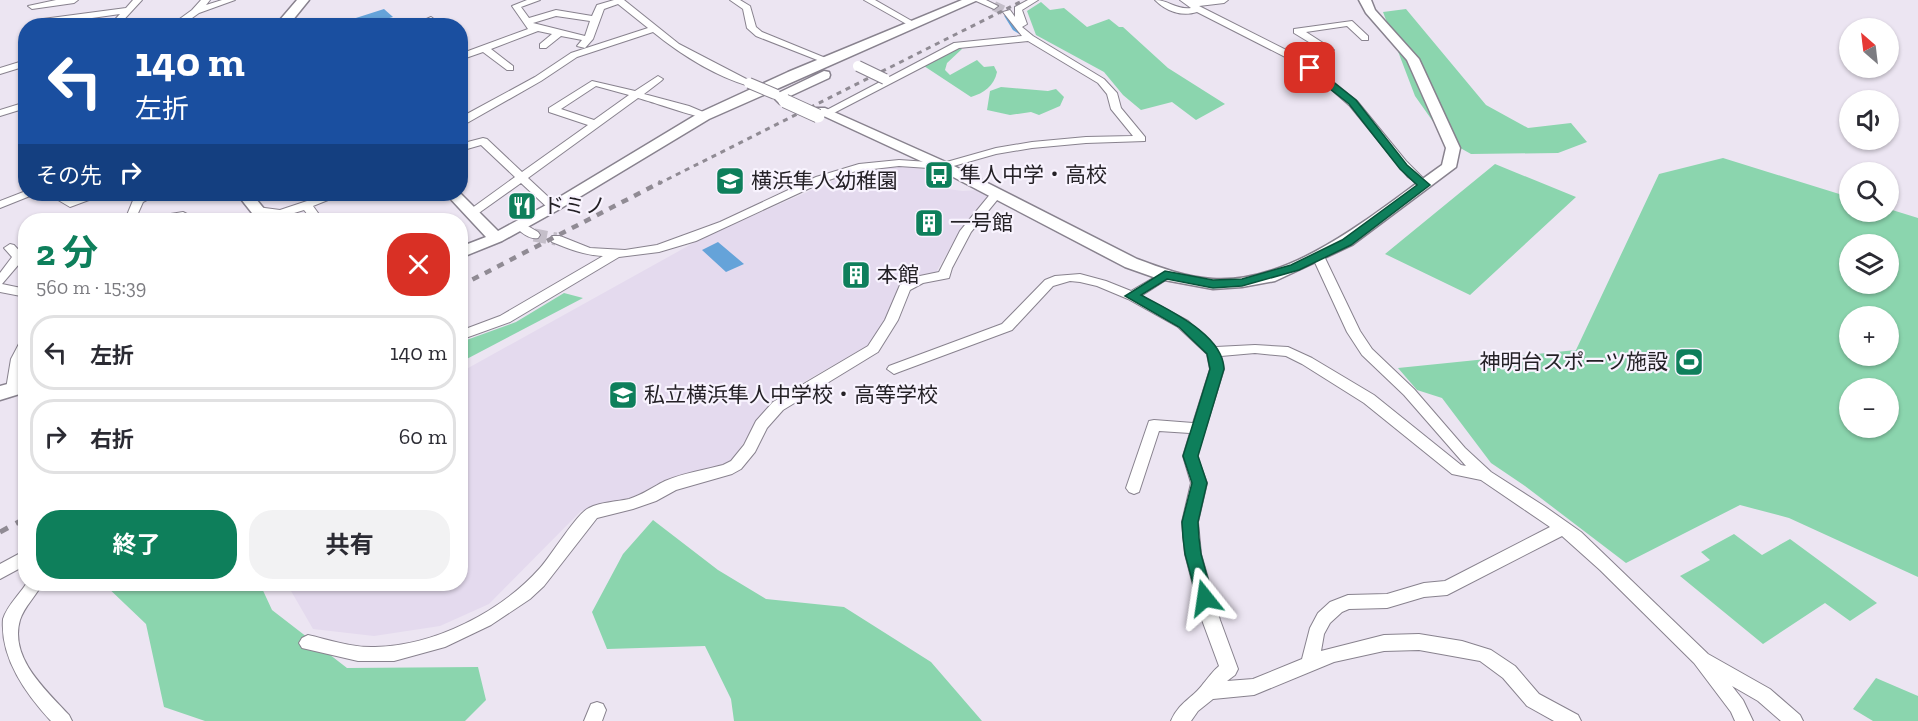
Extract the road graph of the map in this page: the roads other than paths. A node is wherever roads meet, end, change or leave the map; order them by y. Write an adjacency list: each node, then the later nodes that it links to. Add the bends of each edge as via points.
1 (74, 0): 16 (street)
2 (138, 0): 19 (street)
3 (206, 0): 20 (street)
4 (231, 0): 20 (street)
5 (303, 0): 27 (street)
6 (537, 0): 29 (street, via 516,6)
7 (734, 0): 42 (street, via 747,8 752,28 759,34)
8 (868, 0): 30 (street)
9 (972, 0): 22 (street)
10 (978, 0): 18 (street)
11 (1034, 0): 34 (street, via 1018,9)
12 (1159, 0): 17 (street, via 1172,10 1190,13)
13 (1224, 0): 17 (street)
14 (1365, 0): 61 (street, via 1370,11 1413,59 1453,148 1449,167)
15 (619, 1): 28 (street, via 600,7); 32 (street)
16 (31, 3): 23 (street)
17 (1191, 4): 43 (street)
18 (994, 6)
19 (129, 10): 24 (street); 25 (street)
20 (195, 12): 26 (street)
21 (1006, 12): 34 (street)
22 (936, 15): 30 (street); 45 (street, via 945,20 943,24)
23 (40, 18)
24 (80, 18)
25 (121, 18)
26 (186, 18)
27 (290, 18)
28 (595, 19): 29 (street, via 556,13); 36 (street)
29 (526, 22): 31 (street)
30 (914, 24): 42 (street)
31 (535, 29): 33 (street); 38 (street)
32 (653, 29): 40 (street); 51 (street, bridge, via 676,46)
33 (558, 34): 36 (street); 37 (street)
34 (1028, 36): 49 (street, via 957,45); 59 (street, via 1101,81 1112,93 1116,109 1141,139 1036,144)
35 (1365, 38): 43 (street, via 1349,23 1297,31 1329,50)
36 (588, 39): 40 (street)
37 (543, 46)
38 (484, 48): 39 (street); 46 (street)
39 (468, 54)
40 (574, 55): 56 (street)
41 (0, 59): 47 (street)
42 (828, 61): 55 (street)
43 (1299, 61): 61 (street, via 1353,102 1404,167)
44 (18, 65): 47 (street)
45 (854, 65): 49 (street, bridge); 51 (street)
46 (510, 68)
47 (3, 70)
48 (658, 80): 50 (street)
49 (886, 80): 54 (street)
50 (636, 95): 55 (street); 57 (street); 57 (street, via 595,83 554,110)
51 (783, 98): 54 (street, bridge)
52 (18, 107): 53 (street)
53 (0, 113)
54 (825, 115): 59 (street)
55 (704, 116): 69 (street)
56 (468, 118)
57 (596, 124): 60 (street)
58 (468, 144): 60 (street, via 483,141)
59 (943, 166): 62 (street); 81 (street, via 884,164 852,169 697,236 666,246)
60 (521, 177): 69 (street); 74 (street)
61 (1424, 185): 83 (street, via 1346,242)
62 (996, 194): 85 (street, via 1105,251); 102 (street, via 966,231 945,275 919,280 904,288 899,306 873,349 778,406 736,465 671,485 628,505 592,513 538,582 474,628 430,644 378,656)
63 (18, 197): 67 (street)
64 (250, 201): 70 (street)
65 (317, 201): 68 (street)
66 (460, 201): 74 (street)
67 (0, 205)
68 (306, 205): 72 (street); 73 (street)
69 (553, 207): 75 (street)
70 (257, 210): 71 (street)
71 (275, 213)
72 (284, 213)
73 (312, 213)
74 (472, 213): 77 (street)
75 (520, 226): 76 (street); 77 (street)
76 (534, 234)
77 (496, 238): 80 (street)
78 (556, 239): 81 (street, via 589,252)
79 (10, 248): 82 (street)
80 (468, 250)
81 (619, 252): 90 (street, via 505,319)
82 (18, 256)
83 (1318, 256): 85 (street, via 1269,277 1242,282 1213,284); 96 (street, via 1367,352)
84 (18, 258): 86 (street)
85 (1165, 275): 89 (street)
86 (0, 281)
87 (0, 288): 88 (street)
88 (18, 291)
89 (1132, 296): 91 (street, via 1183,324); 93 (street, via 1080,278 1056,279 1006,327)
90 (468, 333)
91 (1213, 352): 95 (street, via 1217,369); 96 (street, via 1288,352 1370,399 1457,470)
92 (18, 359): 94 (street)
93 (894, 369)
94 (13, 389)
95 (1199, 429): 97 (street, via 1154,425); 106 (street, via 1190,456 1199,483 1190,522 1193,554 1229,669 1214,681)
96 (1486, 476): 98 (street)
97 (1134, 488)
98 (1563, 528): 104 (street); 105 (street, via 1447,588 1387,600 1348,602 1336,608 1324,618 1316,633)
99 (18, 561): 100 (street)
100 (0, 572)
101 (30, 591): 103 (street, via 13,618)
102 (308, 643)
103 (5, 649): 107 (street, via 19,672)
104 (1700, 658): 110 (street); 111 (street, via 1764,695)
105 (1311, 663): 106 (street, via 1254,687); 109 (street, via 1383,642 1462,648 1485,655 1509,672 1533,700)
106 (1209, 691): 108 (street)
107 (63, 721)
108 (1180, 721)
109 (1572, 721)
110 (1744, 721)
111 (1794, 721)

